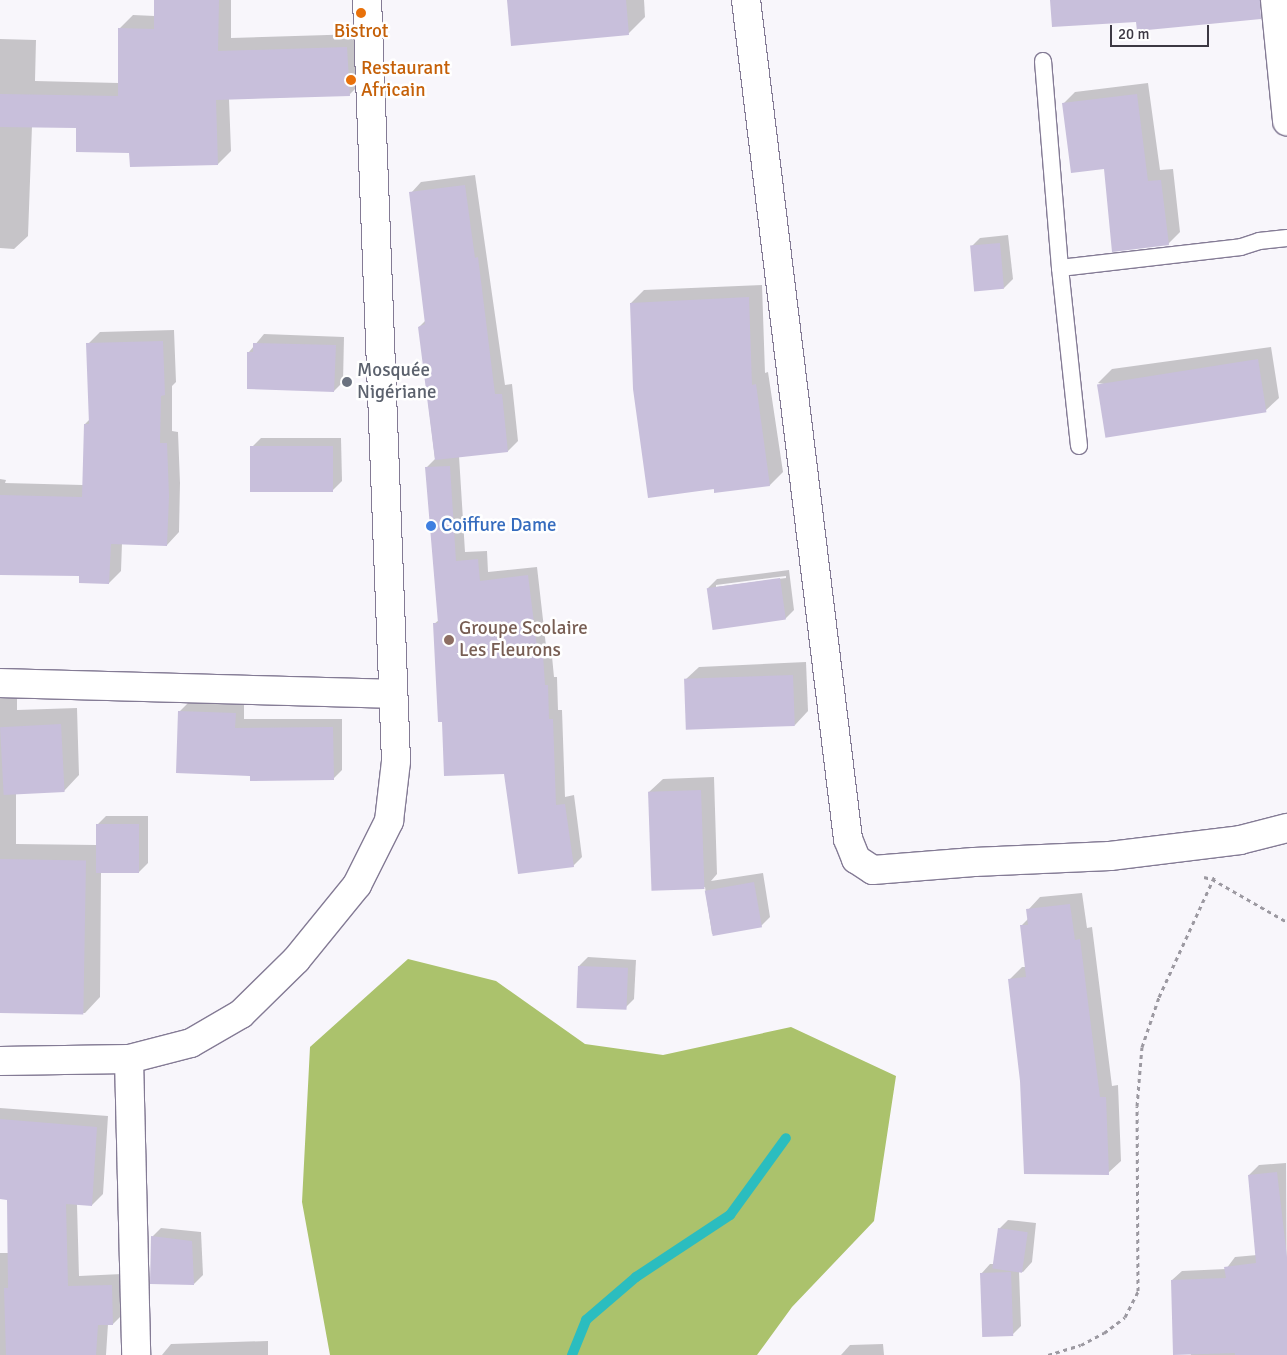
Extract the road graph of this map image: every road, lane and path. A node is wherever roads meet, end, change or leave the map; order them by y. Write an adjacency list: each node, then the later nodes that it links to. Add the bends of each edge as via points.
1 (367, 0): 10 (street)
2 (746, 0): 12 (street, via 848,840 856,859 873,870 1110,856)
3 (1275, 0): 5 (street)
4 (1043, 61): 7 (lane)
5 (1287, 121)
6 (1287, 238): 7 (lane, via 1240,247)
7 (1060, 268): 8 (lane)
8 (1079, 446)
9 (0, 684): 10 (street)
10 (393, 694): 16 (street, via 396,761 388,821 357,885 296,960 241,1014 191,1043)
11 (1287, 828): 12 (street)
12 (1240, 840): 14 (path)
13 (1203, 877): 14 (path)
14 (1212, 879): 15 (path); 19 (path, via 1160,997 1142,1047 1137,1106 1138,1291 1125,1317 1104,1333 1081,1345)
15 (1287, 922)
16 (129, 1059): 17 (street); 18 (street)
17 (0, 1061)
18 (136, 1355)
19 (1048, 1355)

